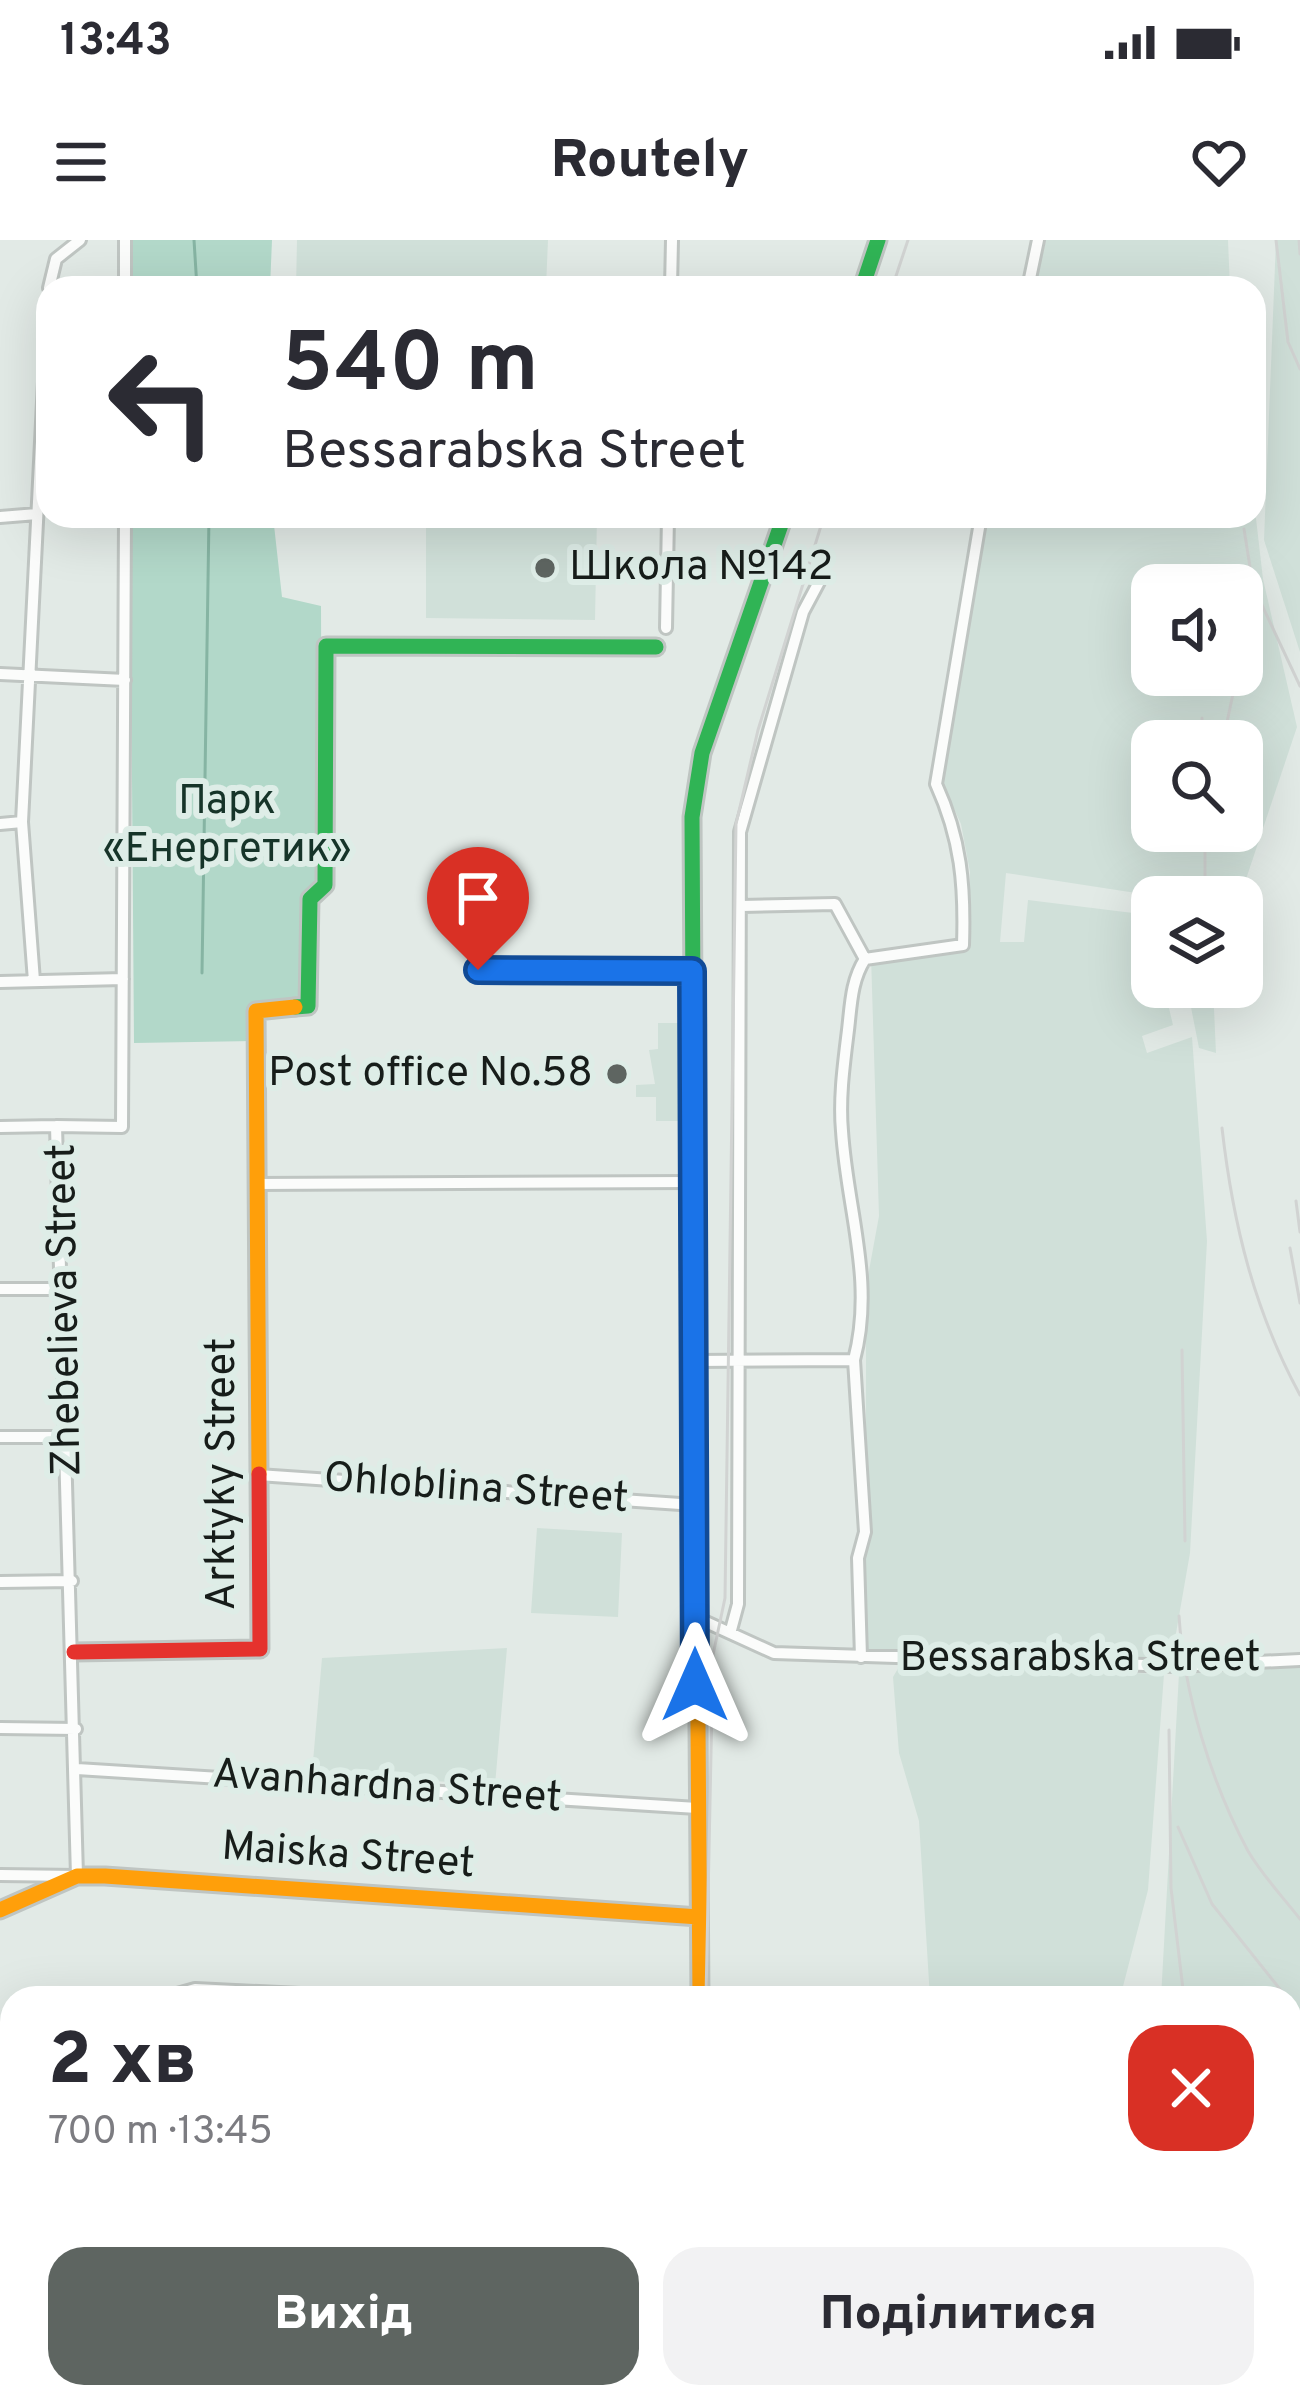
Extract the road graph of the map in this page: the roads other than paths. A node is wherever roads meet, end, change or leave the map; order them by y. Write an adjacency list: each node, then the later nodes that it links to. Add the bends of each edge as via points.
1 (80, 240): 6 (street, via 56,259)
2 (125, 240): 7 (street)
3 (672, 240): 8 (street)
4 (878, 240): 9 (street)
5 (1038, 240): 10 (street)
6 (52, 276)
7 (125, 276)
8 (671, 276)
9 (866, 276)
10 (1030, 276)
11 (36, 514): 12 (street)
12 (0, 518)
13 (37, 528): 22 (street)
14 (125, 528): 23 (street, Zhebelieva Street)
15 (668, 528): 19 (street)
16 (780, 528): 29 (street, via 695,784)
17 (979, 528): 27 (street, via 936,784 965,873 964,945)
18 (819, 582): 26 (street, via 745,808)
19 (666, 628)
20 (656, 647): 36 (street, Arktyky Street, via 326,646 325,885 310,899 308,1006 256,1012)
21 (0, 674): 22 (street)
22 (28, 674): 23 (street); 24 (street)
23 (125, 680): 30 (street, Zhebelieva Street)
24 (22, 822): 25 (street); 31 (street)
25 (0, 824)
26 (742, 906): 27 (street, via 836,904); 39 (street)
27 (866, 959): 40 (street, Bessarabska Street, via 855,975 843,1071 842,1132 863,1254)
28 (478, 970): 29 (street)
29 (692, 971): 35 (street)
30 (123, 979): 31 (street); 34 (street, Zhebelieva Street, via 122,1127)
31 (34, 981): 32 (street)
32 (0, 982)
33 (0, 1126): 34 (street)
34 (56, 1126): 38 (street, Zhebelieva Street)
35 (692, 1182): 36 (street); 41 (street)
36 (255, 1184): 44 (street, Arktyky Street)
37 (0, 1288): 38 (street)
38 (62, 1289): 43 (street, Zhebelieva Street)
39 (737, 1359): 40 (street); 41 (street); 49 (street, via 738,1604)
40 (854, 1360): 51 (street, Bessarabska Street, via 866,1532 858,1558)
41 (694, 1361): 45 (street)
42 (0, 1437): 43 (street)
43 (68, 1437): 46 (street, Zhebelieva Street)
44 (258, 1475): 45 (street, Ohloblina Street); 50 (street, Arktyky Street, via 260,1649)
45 (694, 1505): 48 (street)
46 (72, 1581): 47 (street); 50 (street, Zhebelieva Street)
47 (0, 1582)
48 (695, 1617): 49 (street, Bessarabska Street); 56 (street)
49 (731, 1630): 51 (street, Bessarabska Street, via 774,1653)
50 (74, 1652): 54 (street, Zhebelieva Street)
51 (861, 1657): 52 (street, Bessarabska Street, via 1175,1666)
52 (1300, 1660)
53 (0, 1728): 54 (street)
54 (76, 1729): 55 (street, Zhebelieva Street)
55 (77, 1769): 56 (street, Avanhardna Street); 58 (street, Zhebelieva Street)
56 (697, 1808): 60 (street)
57 (0, 1875): 58 (street)
58 (77, 1876): 59 (street, Maiska Street); 60 (street, Maiska Street)
59 (0, 1910)
60 (698, 1917): 61 (street)
61 (700, 1986)

